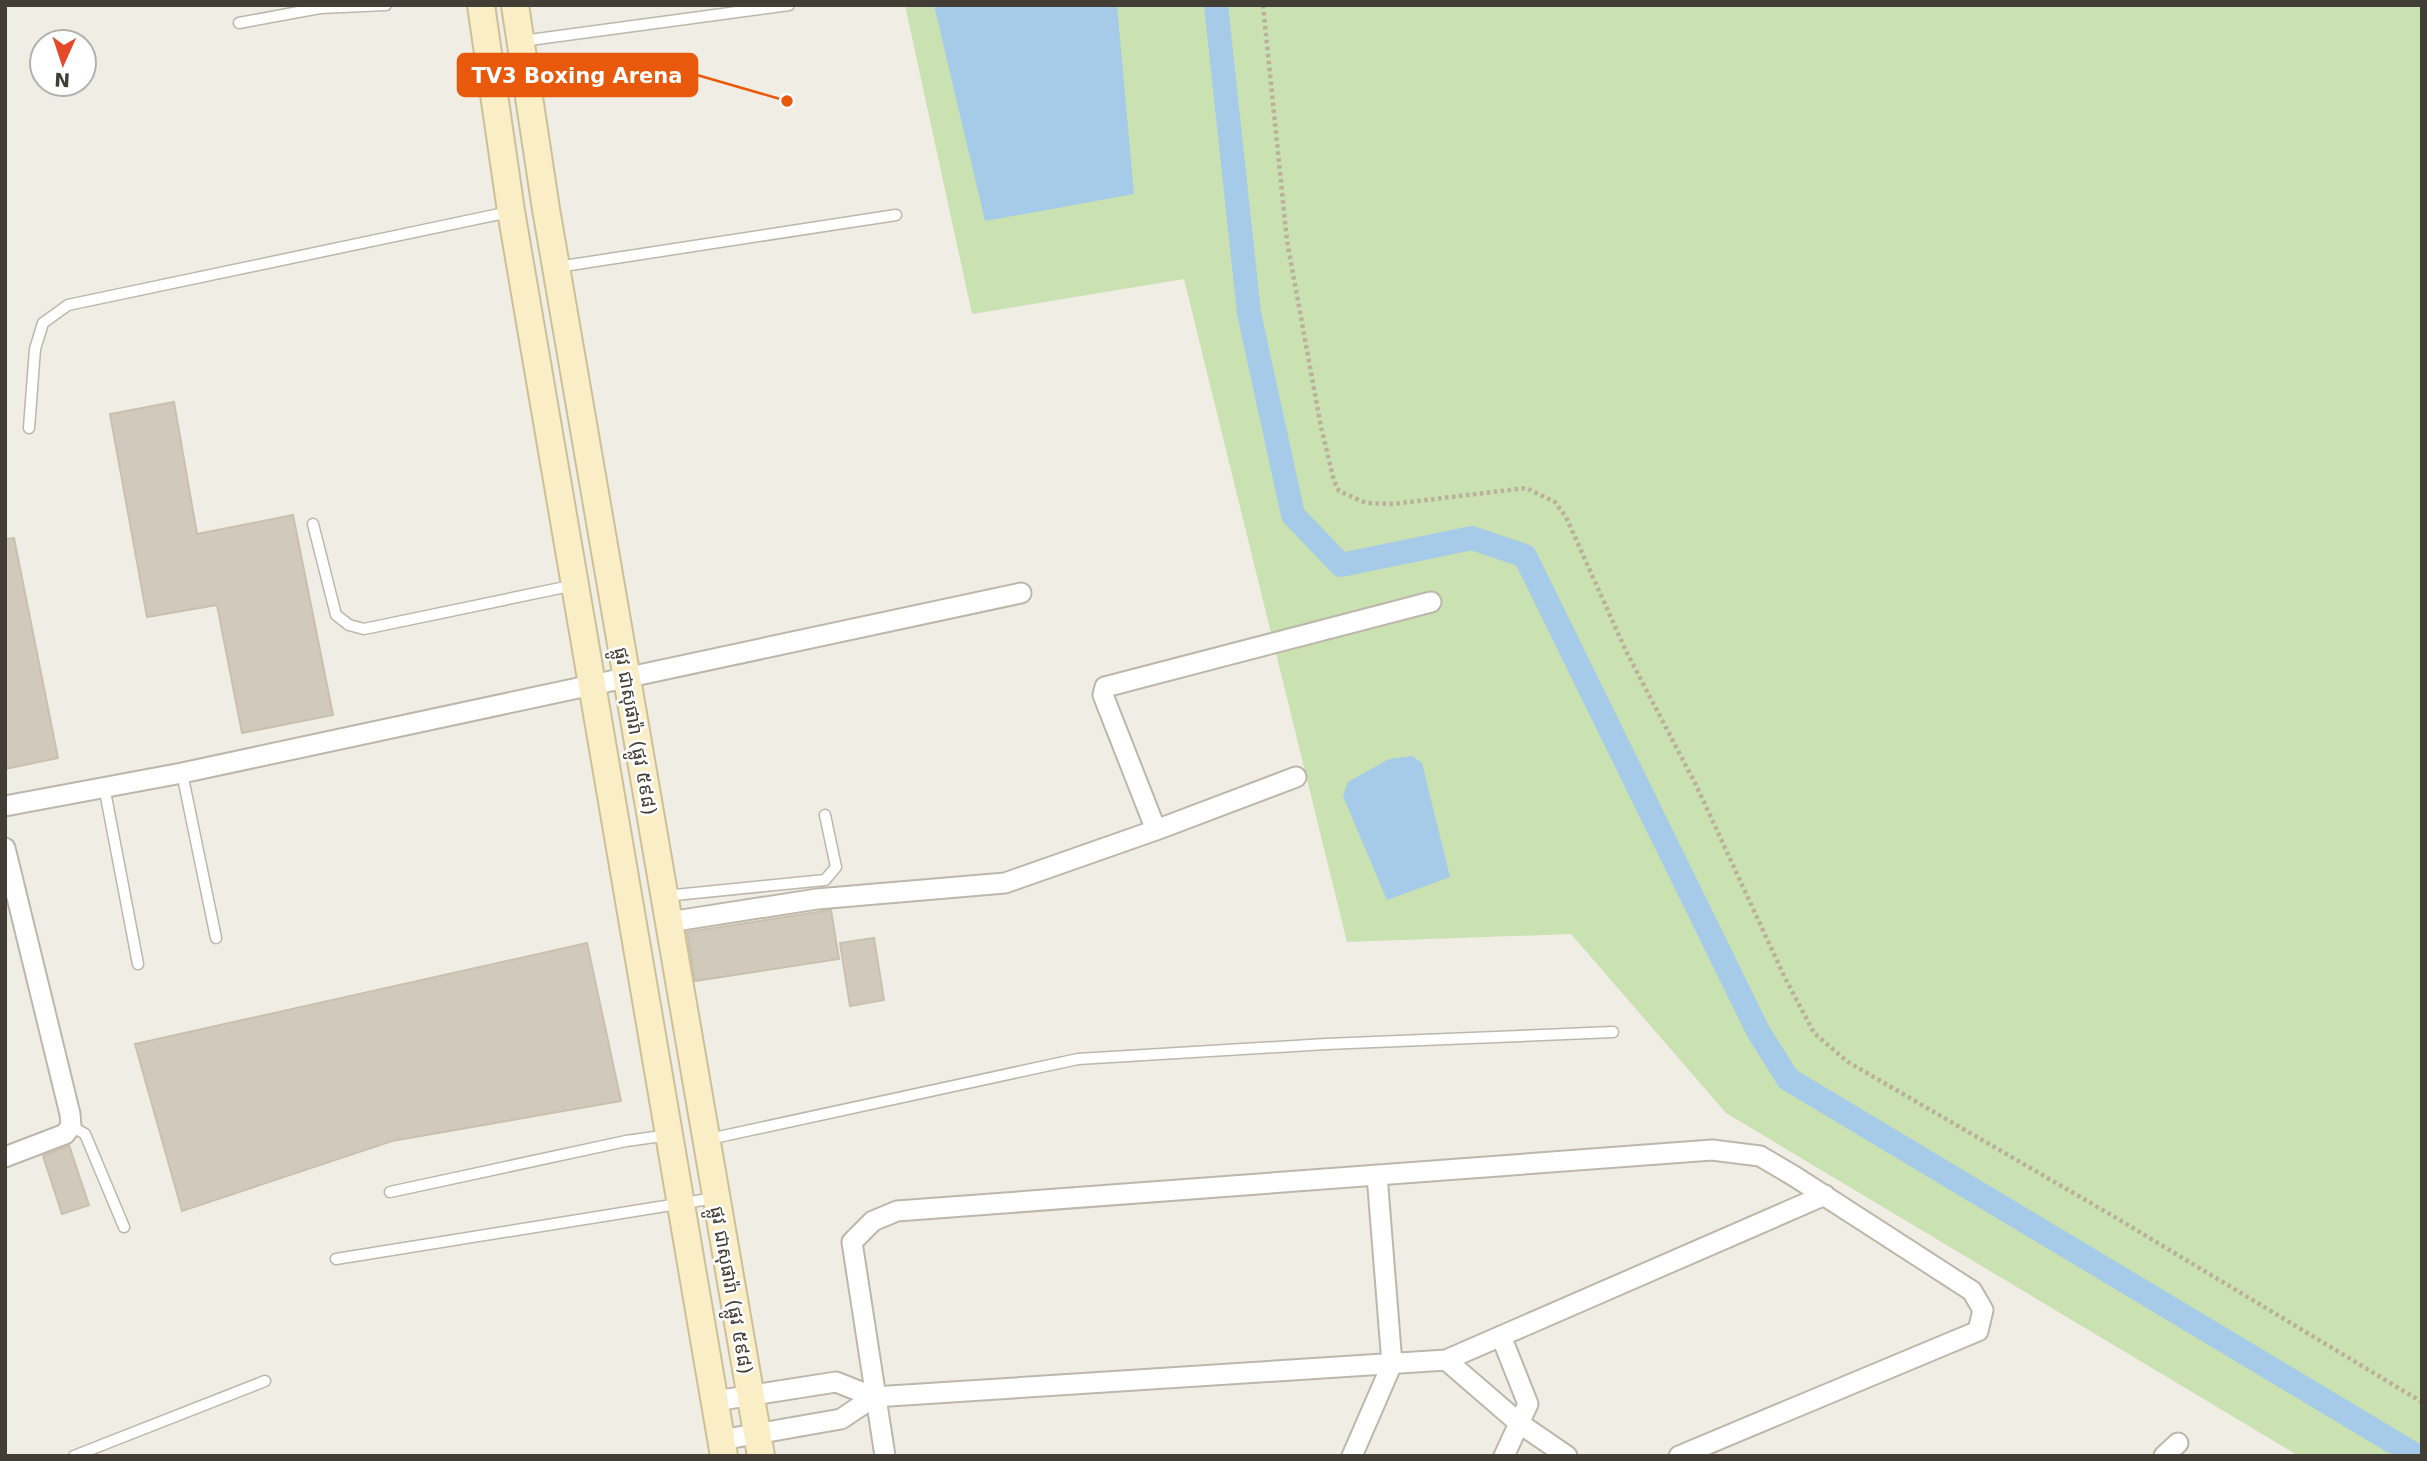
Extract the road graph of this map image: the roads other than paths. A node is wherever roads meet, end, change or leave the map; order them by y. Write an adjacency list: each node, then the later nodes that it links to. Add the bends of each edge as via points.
1 (386, 5): 5 (lane, via 320,8)
2 (481, 5): 8 (main road, ផ្លូវ ជាសុផារ៉ា (ផ្លូវ ៥៩៨))
3 (515, 5): 6 (main road, ផ្លូវ ជាសុផារ៉ា (ផ្លូវ ៥៩៨))
4 (789, 5): 6 (lane)
5 (239, 23)
6 (522, 41): 7 (main road, ផ្លូវ ជាសុផារ៉ា (ផ្លូវ ៥៩៨))
7 (534, 128): 8 (main road); 11 (main road, ផ្លូវ ជាសុផារ៉ា (ផ្លូវ ៥៩៨))
8 (500, 134): 9 (main road, ផ្លូវ ជាសុផារ៉ា (ផ្លូវ ៥៩៨))
9 (512, 211): 12 (lane, via 68,306 43,323 35,349); 14 (main road, ផ្លូវ ជាសុផារ៉ា (ផ្លូវ ៥៩៨))
10 (896, 215): 11 (lane)
11 (556, 267): 17 (main road, ផ្លូវ ជាសុផារ៉ា (ផ្លូវ ៥៩៨))
12 (29, 428)
13 (313, 524): 14 (lane, via 336,615 364,629)
14 (575, 585): 18 (main road, ផ្លូវ ជាសុផារ៉ា (ផ្លូវ ៥៩៨))
15 (1021, 593): 17 (street)
16 (1431, 602): 24 (street, via 1105,687 1102,695)
17 (627, 678): 18 (street); 26 (main road, ផ្លូវ ជាសុផារ៉ា (ផ្លូវ ៥៩៨))
18 (593, 686): 19 (street); 32 (main road, ផ្លូវ ជាសុផារ៉ា (ផ្លូវ ៥៩៨))
19 (182, 773): 21 (street); 28 (lane)
20 (1296, 777): 24 (street)
21 (104, 786): 22 (street); 29 (lane)
22 (5, 806)
23 (825, 815): 26 (lane, via 836,867 825,880)
24 (1156, 830): 27 (street, via 1005,883 817,899)
25 (5, 848): 33 (street)
26 (664, 896): 27 (main road, ផ្លូវ ជាសុផារ៉ា (ផ្លូវ ៥៩៨))
27 (669, 922): 31 (main road, ផ្លូវ ជាសុផារ៉ា (ផ្លូវ ៥៩៨))
28 (216, 938)
29 (138, 964)
30 (1613, 1032): 35 (lane, via 1078,1059)
31 (692, 1059): 32 (main road); 35 (main road, ផ្លូវ ជាសុផារ៉ា (ផ្លូវ ៥៩៨))
32 (657, 1064): 34 (main road, ផ្លូវ ជាសុផារ៉ា (ផ្លូវ ៥៩៨))
33 (71, 1126): 36 (street, via 65,1134); 42 (lane, via 85,1134)
34 (670, 1135): 38 (lane); 41 (main road, ផ្លូវ ជាសុផារ៉ា (ផ្លូវ ៥៩៨))
35 (706, 1139): 40 (main road, ផ្លូវ ជាសុផារ៉ា (ផ្លូវ ៥៩៨))
36 (5, 1157)
37 (1377, 1175): 39 (street, via 1712,1150 1760,1156); 46 (street); 49 (street, via 897,1211 873,1221 852,1242)
38 (390, 1192)
39 (1825, 1195): 44 (street); 59 (street, via 1972,1291 1983,1310 1978,1331)
40 (717, 1198): 41 (lane); 48 (main road, ផ្លូវ ជាសុផារ៉ា (ផ្លូវ ៥៩៨))
41 (681, 1203): 43 (lane); 50 (main road, ផ្លូវ ជាសុផារ៉ា (ផ្លូវ ៥៩៨))
42 (124, 1227)
43 (335, 1259)
44 (1501, 1336): 45 (street); 51 (street, via 1528,1404)
45 (1446, 1360): 46 (street); 51 (street)
46 (1392, 1364): 49 (street); 56 (street)
47 (265, 1381): 54 (lane)
48 (751, 1396): 49 (street, via 836,1381); 50 (street); 52 (main road, ផ្លូវ ជាសុផារ៉ា (ផ្លូវ ៥៩៨))
49 (874, 1397): 52 (street, via 841,1419); 55 (street)
50 (715, 1401): 53 (main road, ផ្លូវ ជាសុផារ៉ា (ផ្លូវ ៥៩៨))
51 (1519, 1423): 57 (street); 58 (street)
52 (759, 1445): 53 (street)
53 (723, 1448)
54 (74, 1456)
55 (885, 1456)
56 (1352, 1456)
57 (1504, 1456)
58 (1567, 1456)
59 (1679, 1456)

